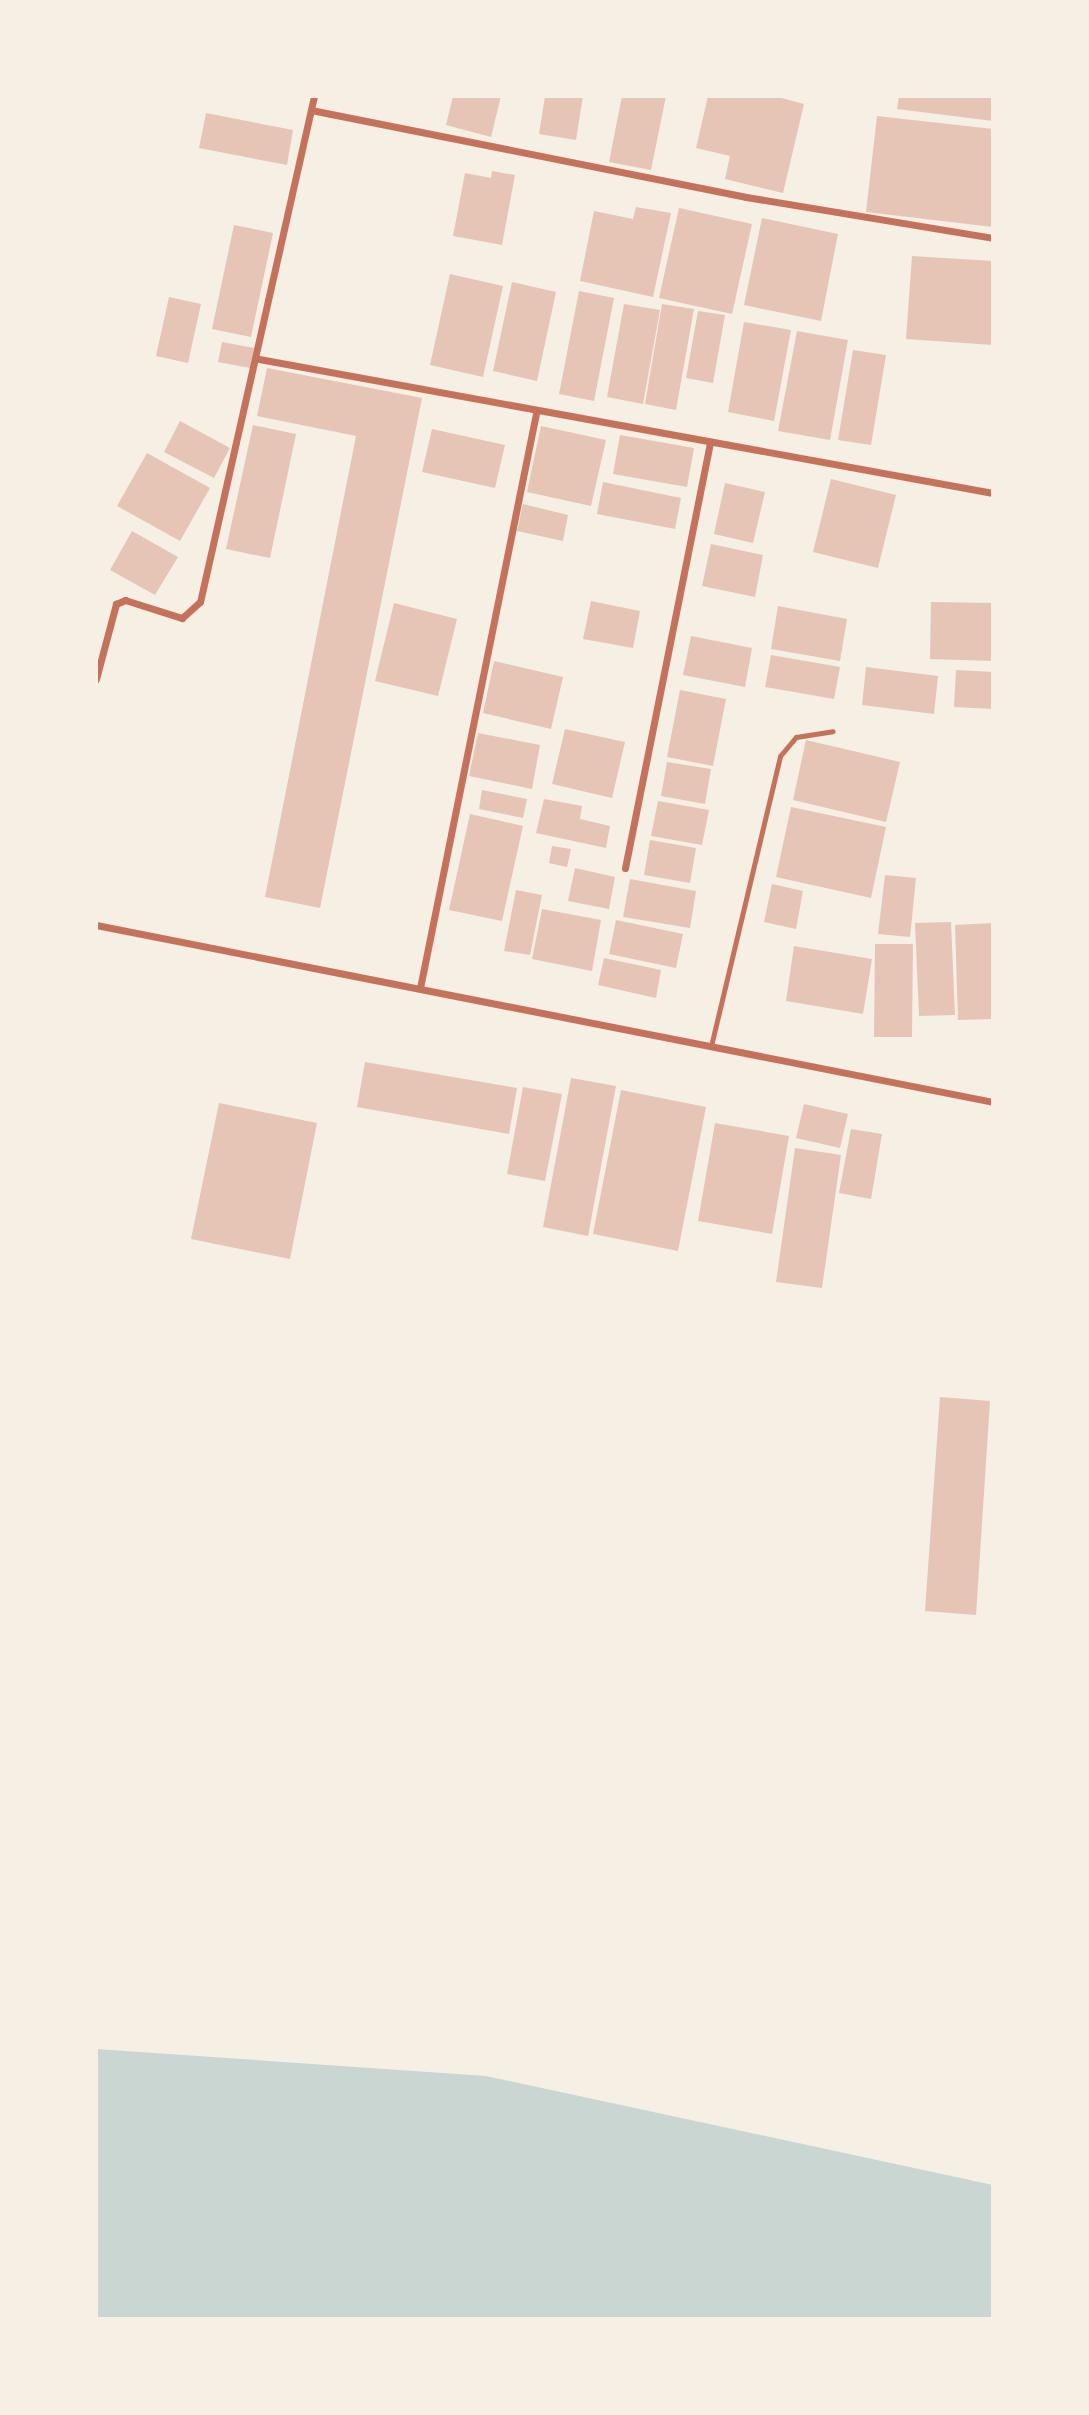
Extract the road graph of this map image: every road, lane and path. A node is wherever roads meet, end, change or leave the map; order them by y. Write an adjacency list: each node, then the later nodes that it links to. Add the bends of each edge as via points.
1 (314, 96): 2 (street)
2 (311, 110): 3 (street, via 746,197); 4 (street)
3 (993, 238)
4 (259, 359): 5 (street, via 290,360); 8 (street, via 200,602 182,618 125,600 116,604)
5 (536, 413): 6 (street); 12 (street)
6 (710, 443): 7 (street); 10 (street)
7 (993, 493)
8 (96, 679)
9 (833, 730): 13 (lane, via 796,737 779,756)
10 (625, 868)
11 (96, 925): 12 (street)
12 (420, 988): 13 (street)
13 (711, 1046): 14 (street)
14 (993, 1102)

